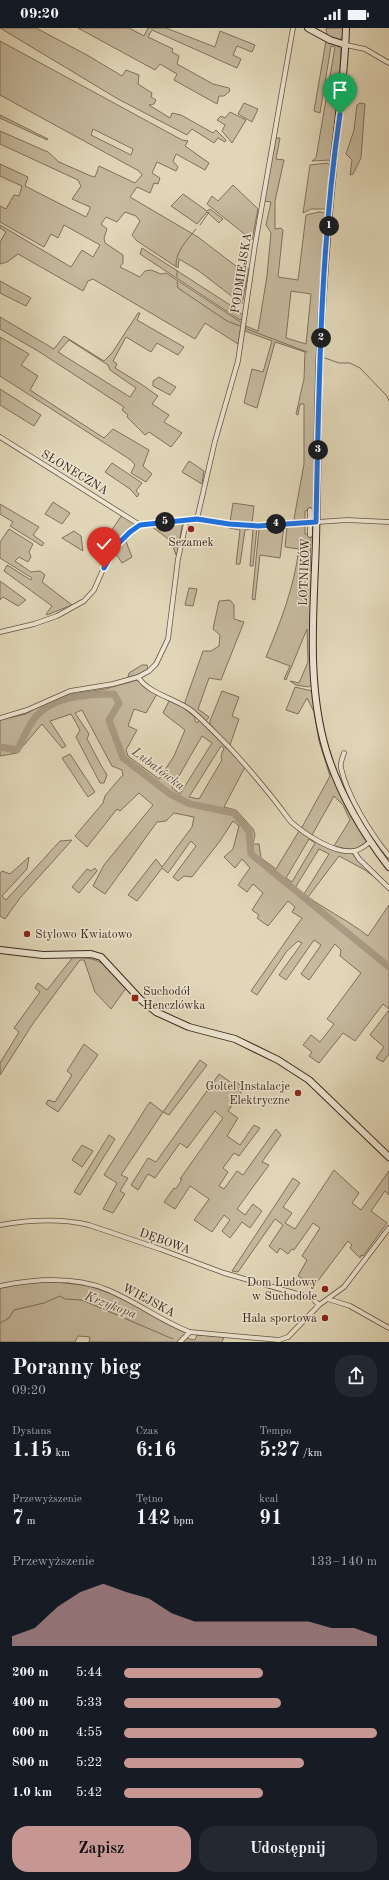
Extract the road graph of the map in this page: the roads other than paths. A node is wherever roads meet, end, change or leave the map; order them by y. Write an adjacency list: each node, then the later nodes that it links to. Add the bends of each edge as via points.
1 (293, 28): 8 (street, PODMIEJSKA, via 255,245 238,361 215,441)
2 (308, 28): 4 (street, via 324,38)
3 (346, 28): 4 (street, LOTNIKÓW)
4 (346, 45): 5 (street, via 365,50); 10 (street, LOTNIKÓW, via 323,295)
5 (389, 63)
6 (0, 437): 12 (street, SŁONECZNA)
7 (310, 510): 10 (street)
8 (197, 519): 9 (street); 10 (street, via 258,526)
9 (187, 520): 12 (street); 15 (street, via 178,559 168,638 156,664)
10 (313, 522): 11 (street); 13 (street); 18 (street, LOTNIKÓW, via 312,643 317,709 326,750 340,788)
11 (389, 522)
12 (140, 525): 14 (street, via 116,546 94,590 84,601 45,620)
13 (310, 534)
14 (0, 632)
15 (138, 677): 16 (street, via 70,691 27,710); 19 (street, via 164,697 191,710 207,724 254,774 298,828 330,846)
16 (0, 717)
17 (344, 753): 20 (street, via 340,767 346,785 370,829)
18 (370, 842): 19 (street); 21 (street, LOTNIKÓW)
19 (354, 851): 22 (street)
20 (389, 856)
21 (389, 867)
22 (389, 888)
23 (0, 950): 24 (street, via 43,955 91,954 101,957 140,999 156,1012 189,1026 235,1039 309,1080)
24 (389, 1157)
25 (0, 1225): 29 (street, DĘBOWA, via 41,1221 89,1225 224,1273 312,1298)
26 (389, 1228): 28 (street, via 344,1286)
27 (0, 1286): 31 (street, WIEJSKA, via 35,1280 90,1284 109,1290)
28 (328, 1299): 29 (street); 30 (street, via 350,1306)
29 (319, 1305): 32 (street)
30 (389, 1328)
31 (190, 1332): 32 (street, WIEJSKA, via 270,1340); 33 (street)
32 (288, 1337): 34 (street)
33 (180, 1342)
34 (290, 1342)

